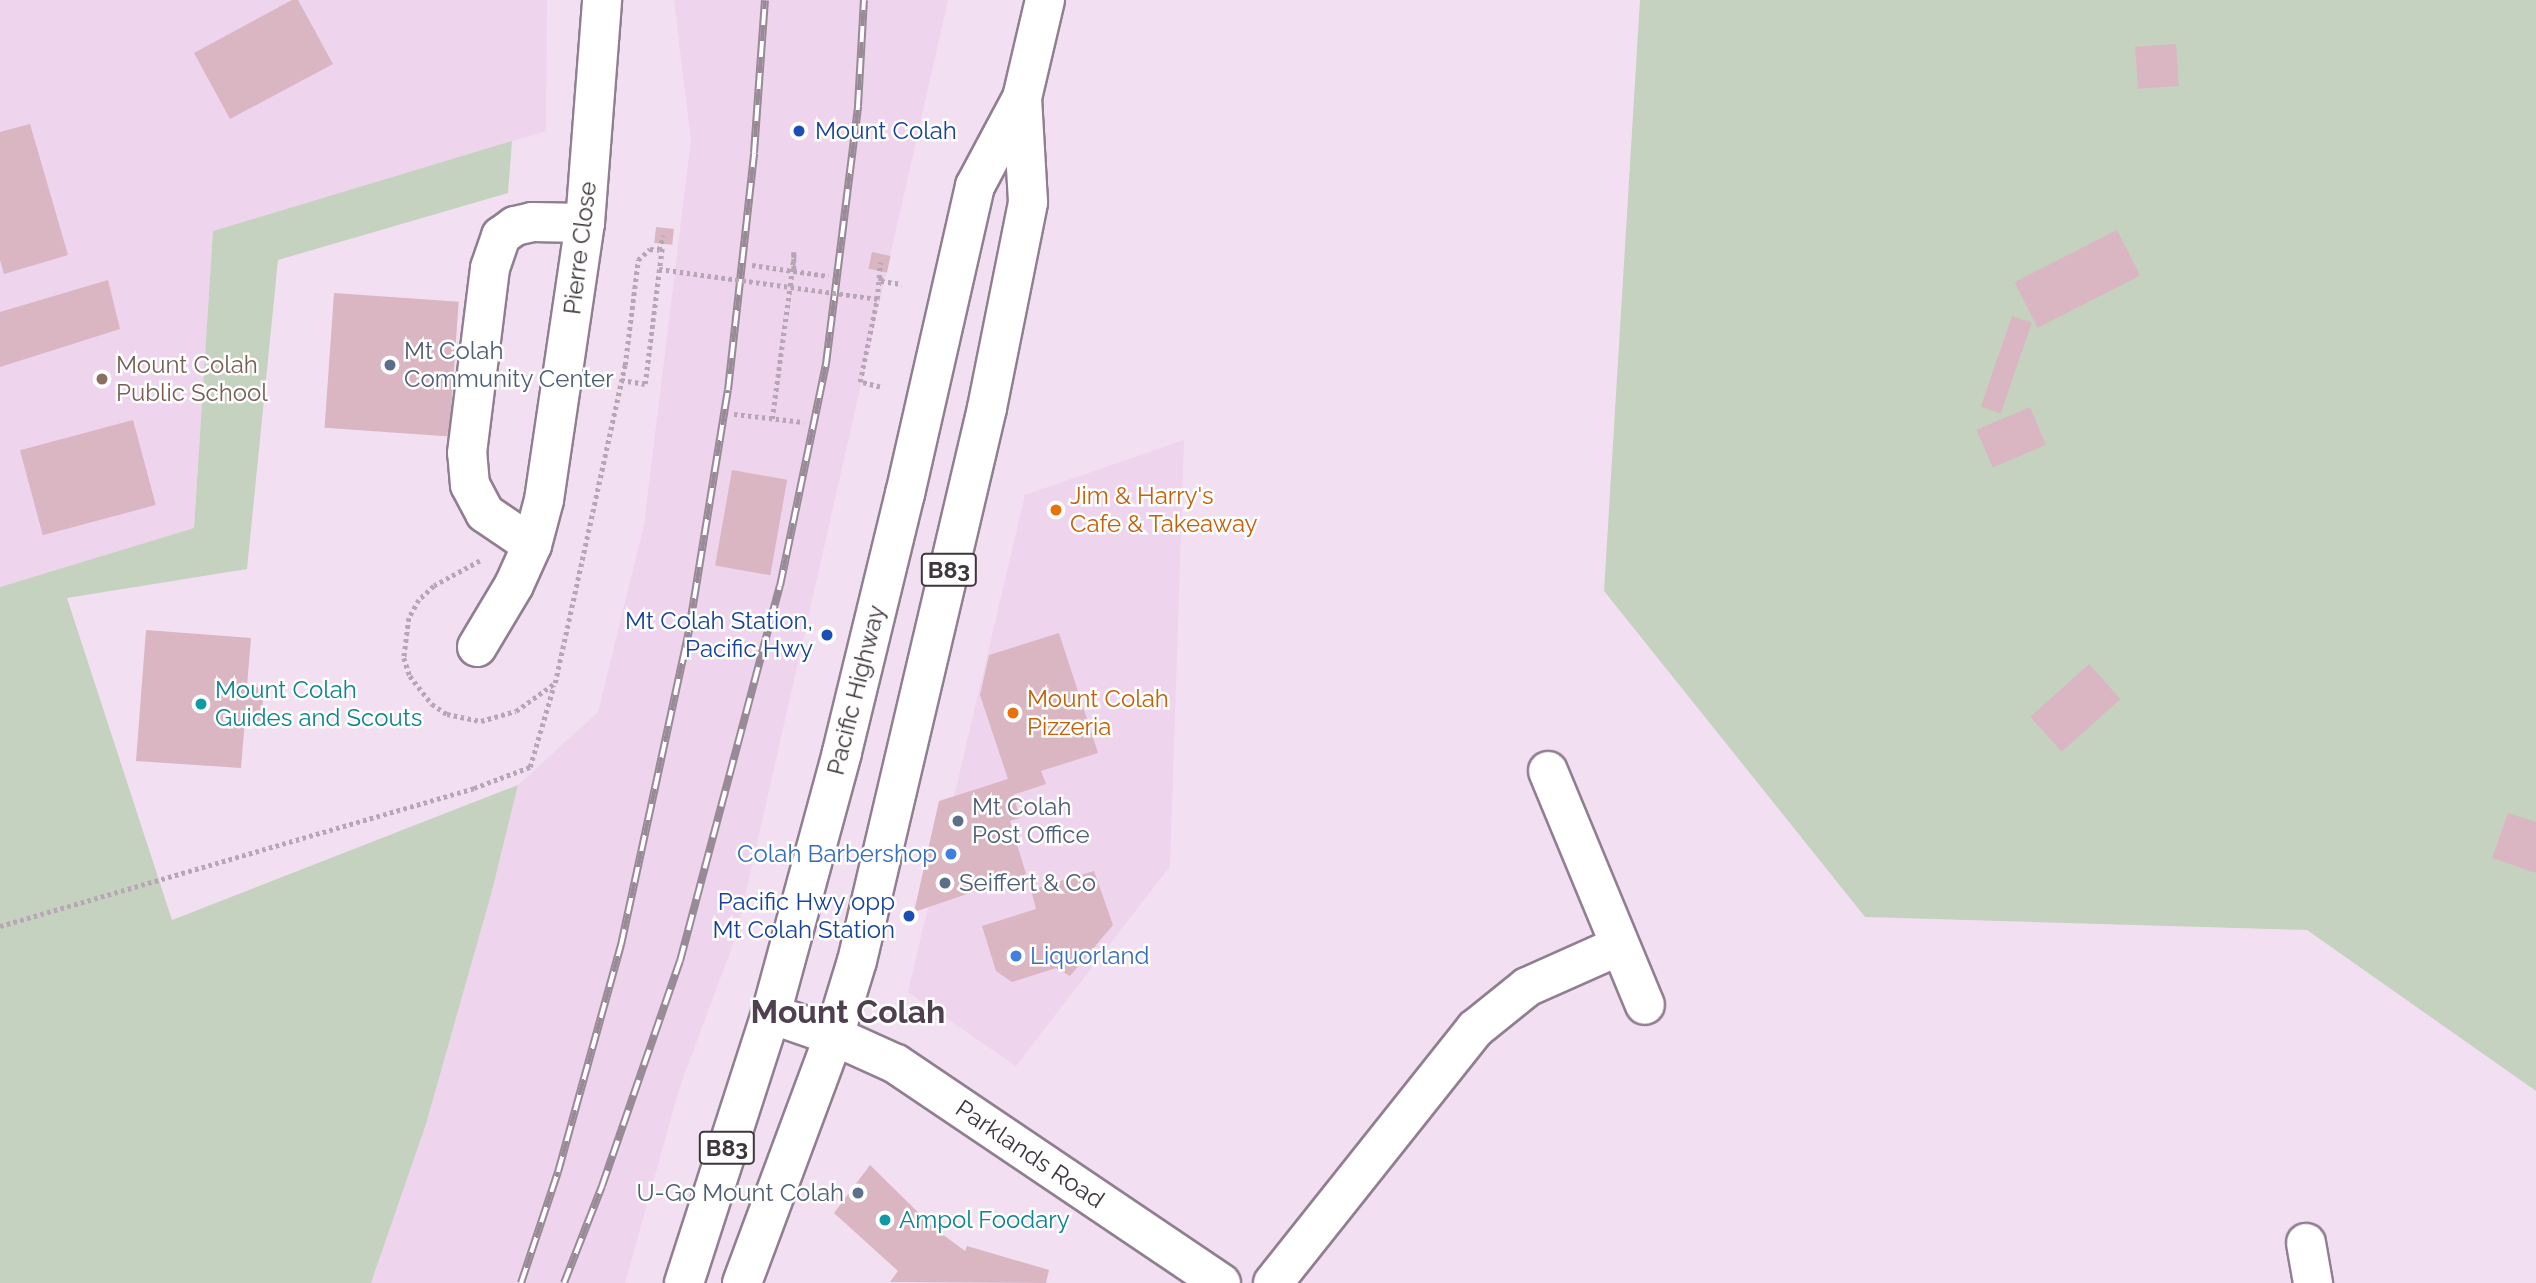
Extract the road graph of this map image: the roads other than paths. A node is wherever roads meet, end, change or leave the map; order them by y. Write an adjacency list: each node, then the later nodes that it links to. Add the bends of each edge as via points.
1 (602, 0): 4 (main road, Pierre Close)
2 (1045, 0): 3 (main road, Pacific Highway / B83)
3 (1023, 98): 10 (main road, Pacific Highway / B83, via 975,186 842,752); 11 (main road, Pacific Highway / B83, via 1026,215 914,723 852,981)
4 (585, 223): 5 (main road, Pierre Close, via 544,500); 5 (main road, via 515,226 501,236 490,268 467,453 470,485 485,513)
5 (532, 545): 6 (main road, Pierre Close)
6 (477, 647)
7 (1548, 771): 8 (main road)
8 (1619, 946): 9 (main road); 16 (main road, via 1527,987 1475,1029)
9 (1645, 1005)
10 (771, 1014): 11 (main road, Parklands Road); 13 (main road, Pacific Highway / B83)
11 (834, 1036): 14 (main road, Pacific Highway / B83); 15 (main road, Parklands Road, via 896,1064)
12 (2306, 1243): 17 (main road)
13 (684, 1283)
14 (743, 1283)
15 (1221, 1283)
16 (1273, 1283)
17 (2313, 1283)

